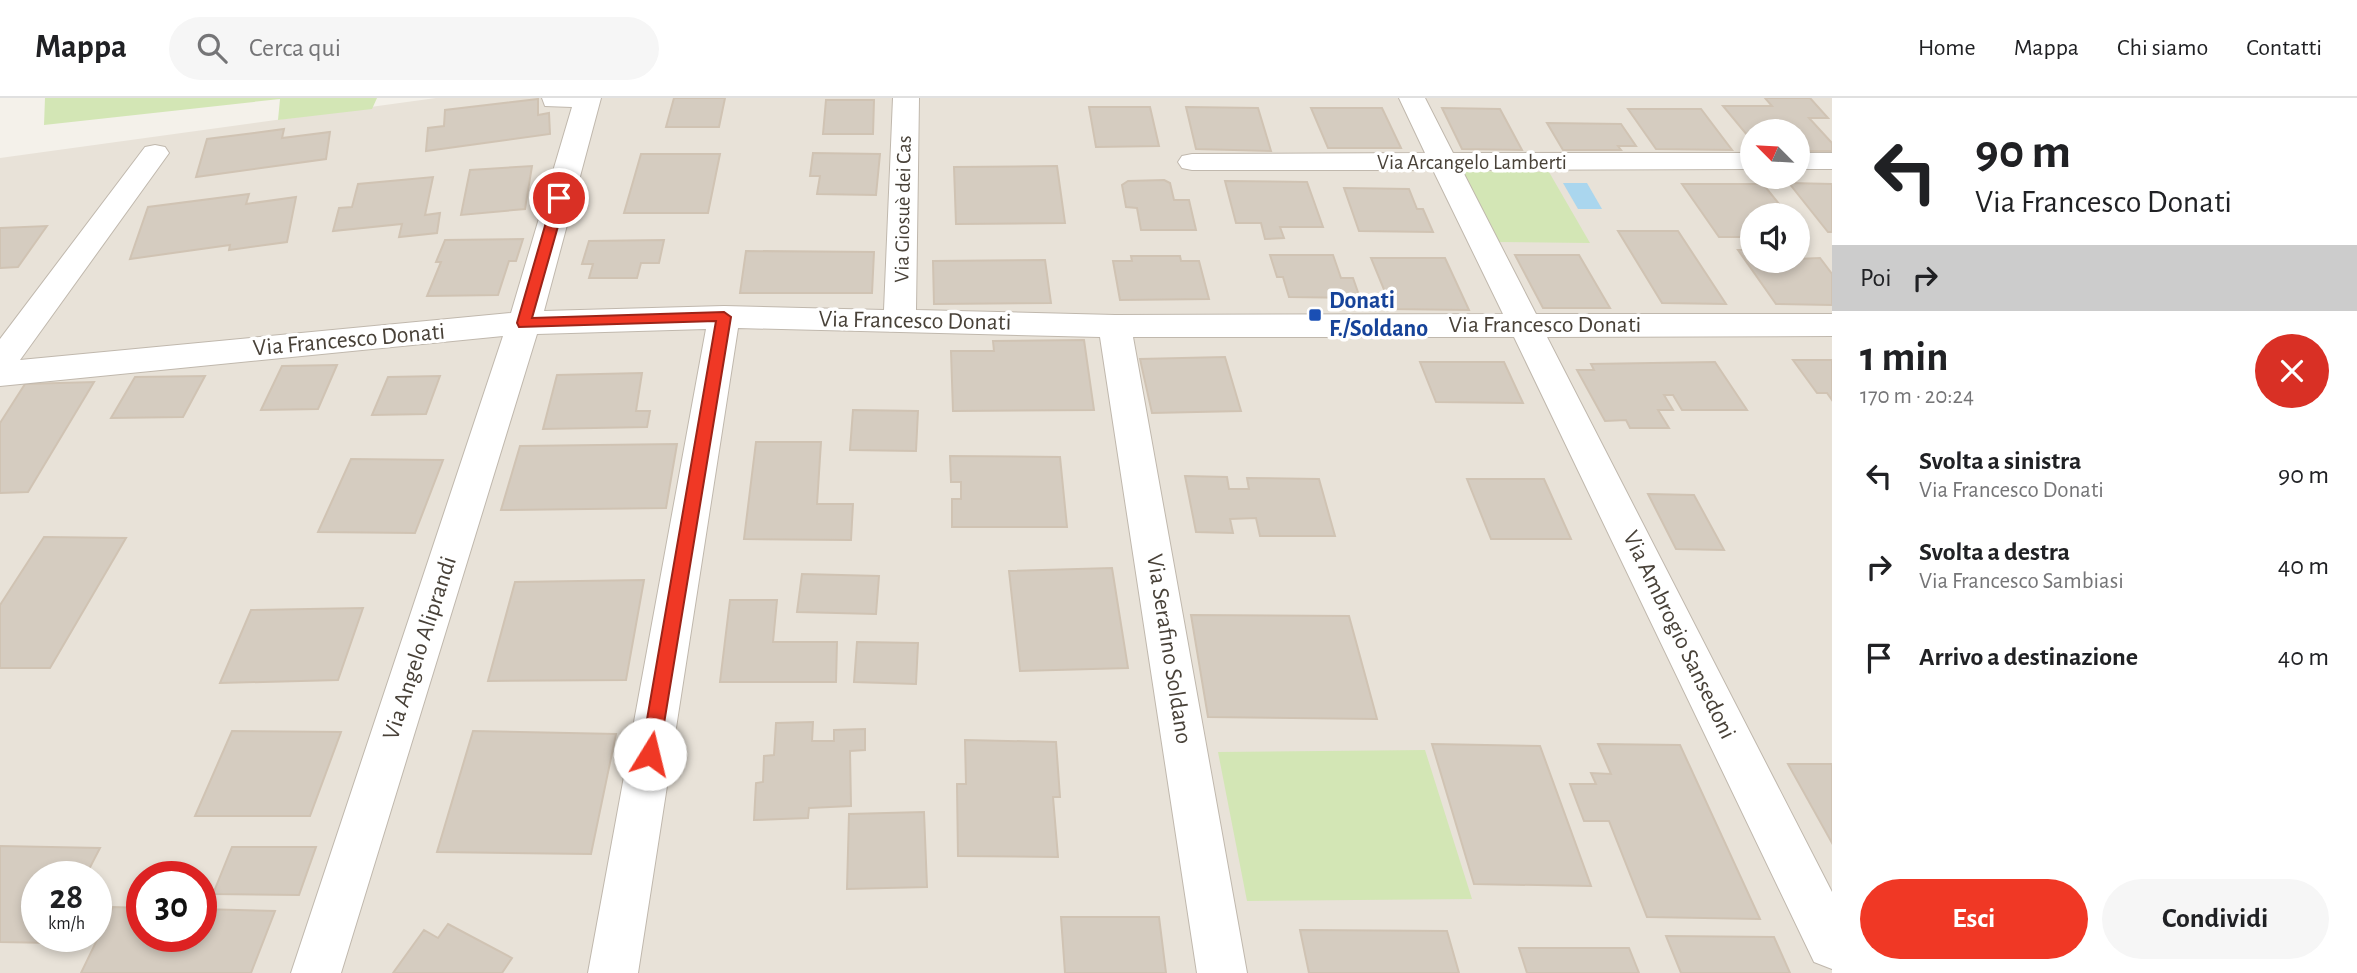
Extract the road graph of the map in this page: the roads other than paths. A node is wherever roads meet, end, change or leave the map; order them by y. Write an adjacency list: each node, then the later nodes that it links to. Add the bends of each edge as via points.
1 (906, 98): 11 (street, Via Giosuè dei Cas)
2 (1412, 98): 9 (street, Via Ambrogio Sansedoni)
3 (554, 100): 12 (street, Via Angelo Aliprandi, via 588,98)
4 (155, 153): 16 (street)
5 (1740, 161): 9 (street, Via Arcangelo Lamberti)
6 (1810, 161): 7 (street)
7 (1832, 161)
8 (1192, 162): 9 (street, Via Arcangelo Lamberti)
9 (1444, 162): 14 (street, Via Ambrogio Sansedoni)
10 (724, 317): 11 (street, Via Francesco Donati); 12 (street, Via Francesco Donati); 20 (street)
11 (900, 321): 13 (street, Via Francesco Donati)
12 (524, 323): 17 (street, Via Francesco Donati); 19 (street, Via Angelo Aliprandi)
13 (1115, 326): 14 (street, Via Francesco Donati); 21 (street, Via Serafino Soldano)
14 (1526, 326): 15 (street, Via Francesco Donati); 18 (street, Via Ambrogio Sansedoni)
15 (1832, 326)
16 (0, 363)
17 (0, 373)
18 (1832, 944)
19 (316, 973)
20 (613, 973)
21 (1222, 973)

